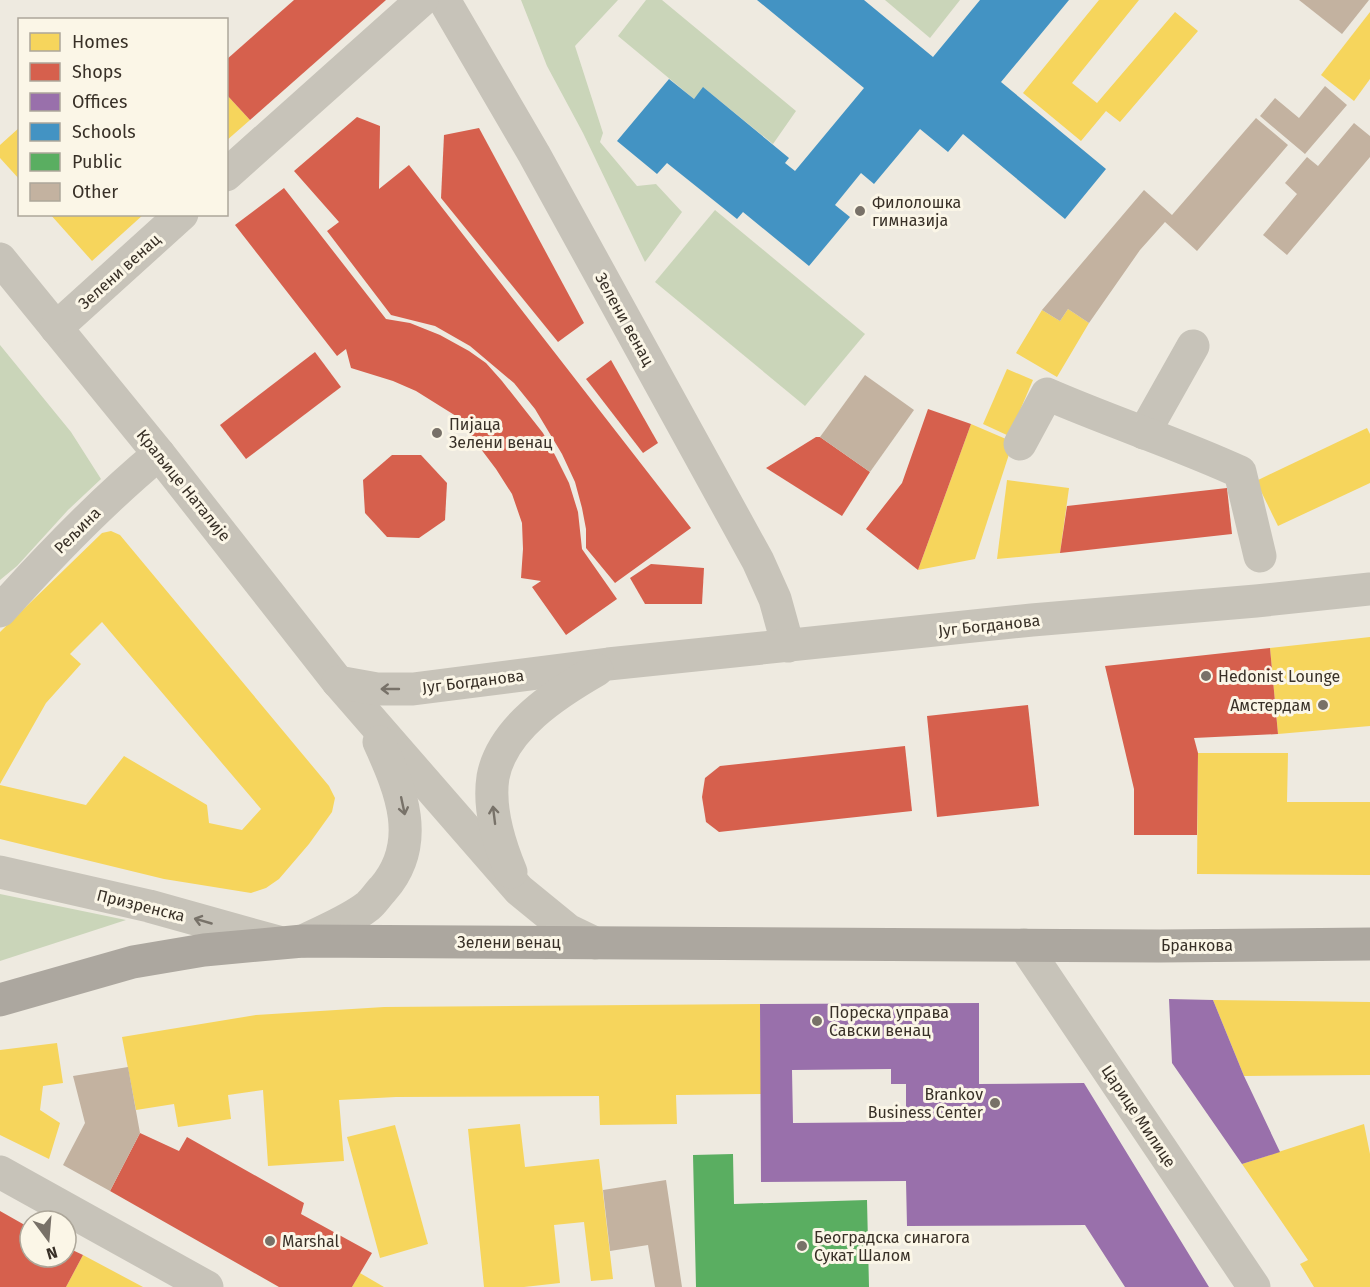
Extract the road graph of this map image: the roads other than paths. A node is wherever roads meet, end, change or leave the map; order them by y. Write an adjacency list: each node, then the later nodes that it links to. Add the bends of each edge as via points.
1 (422, 0): 3 (street)
2 (444, 0): 14 (street, Зелени венац, via 534,154 758,561 776,599)
3 (228, 173)
4 (180, 216): 6 (street, Зелени венац)
5 (0, 259): 6 (street, Краљице Наталије)
6 (56, 328): 10 (street, Краљице Наталије)
7 (1192, 346): 8 (street)
8 (1144, 433): 9 (street, via 1047,394); 11 (street, via 1240,472)
9 (1020, 444)
10 (159, 454): 13 (street, Рељина, via 124,483); 16 (street, Краљице Наталије)
11 (1260, 556)
12 (1370, 589): 14 (street, Југ Богданова)
13 (0, 610)
14 (788, 646): 15 (street, Југ Богданова)
15 (608, 664): 16 (street, Југ Богданова, one-way to 16, via 413,689 377,689); 19 (street, Југ Богданова, one-way to 15, via 494,821 493,779 497,763 531,716 563,689)
16 (339, 682): 17 (street, Краљице Наталије)
17 (366, 713): 19 (street, Краљице Наталије); 20 (street, Краљице Наталије, one-way to 20, via 401,798 406,829 402,853 392,878 369,905 342,922)
18 (0, 873): 20 (street, Призренска, one-way to 18)
19 (519, 890): 21 (street, Краљице Наталије, via 561,925)
20 (291, 942): 21 (main road, Зелени венац); 24 (main road, Зелени венац, via 133,962)
21 (595, 943): 23 (main road, Зелени венац)
22 (1370, 944): 23 (main road, Бранкова)
23 (1024, 945): 27 (street, Царице Милице)
24 (0, 1000)
25 (0, 1172): 26 (street)
26 (207, 1287)
27 (1254, 1287)

